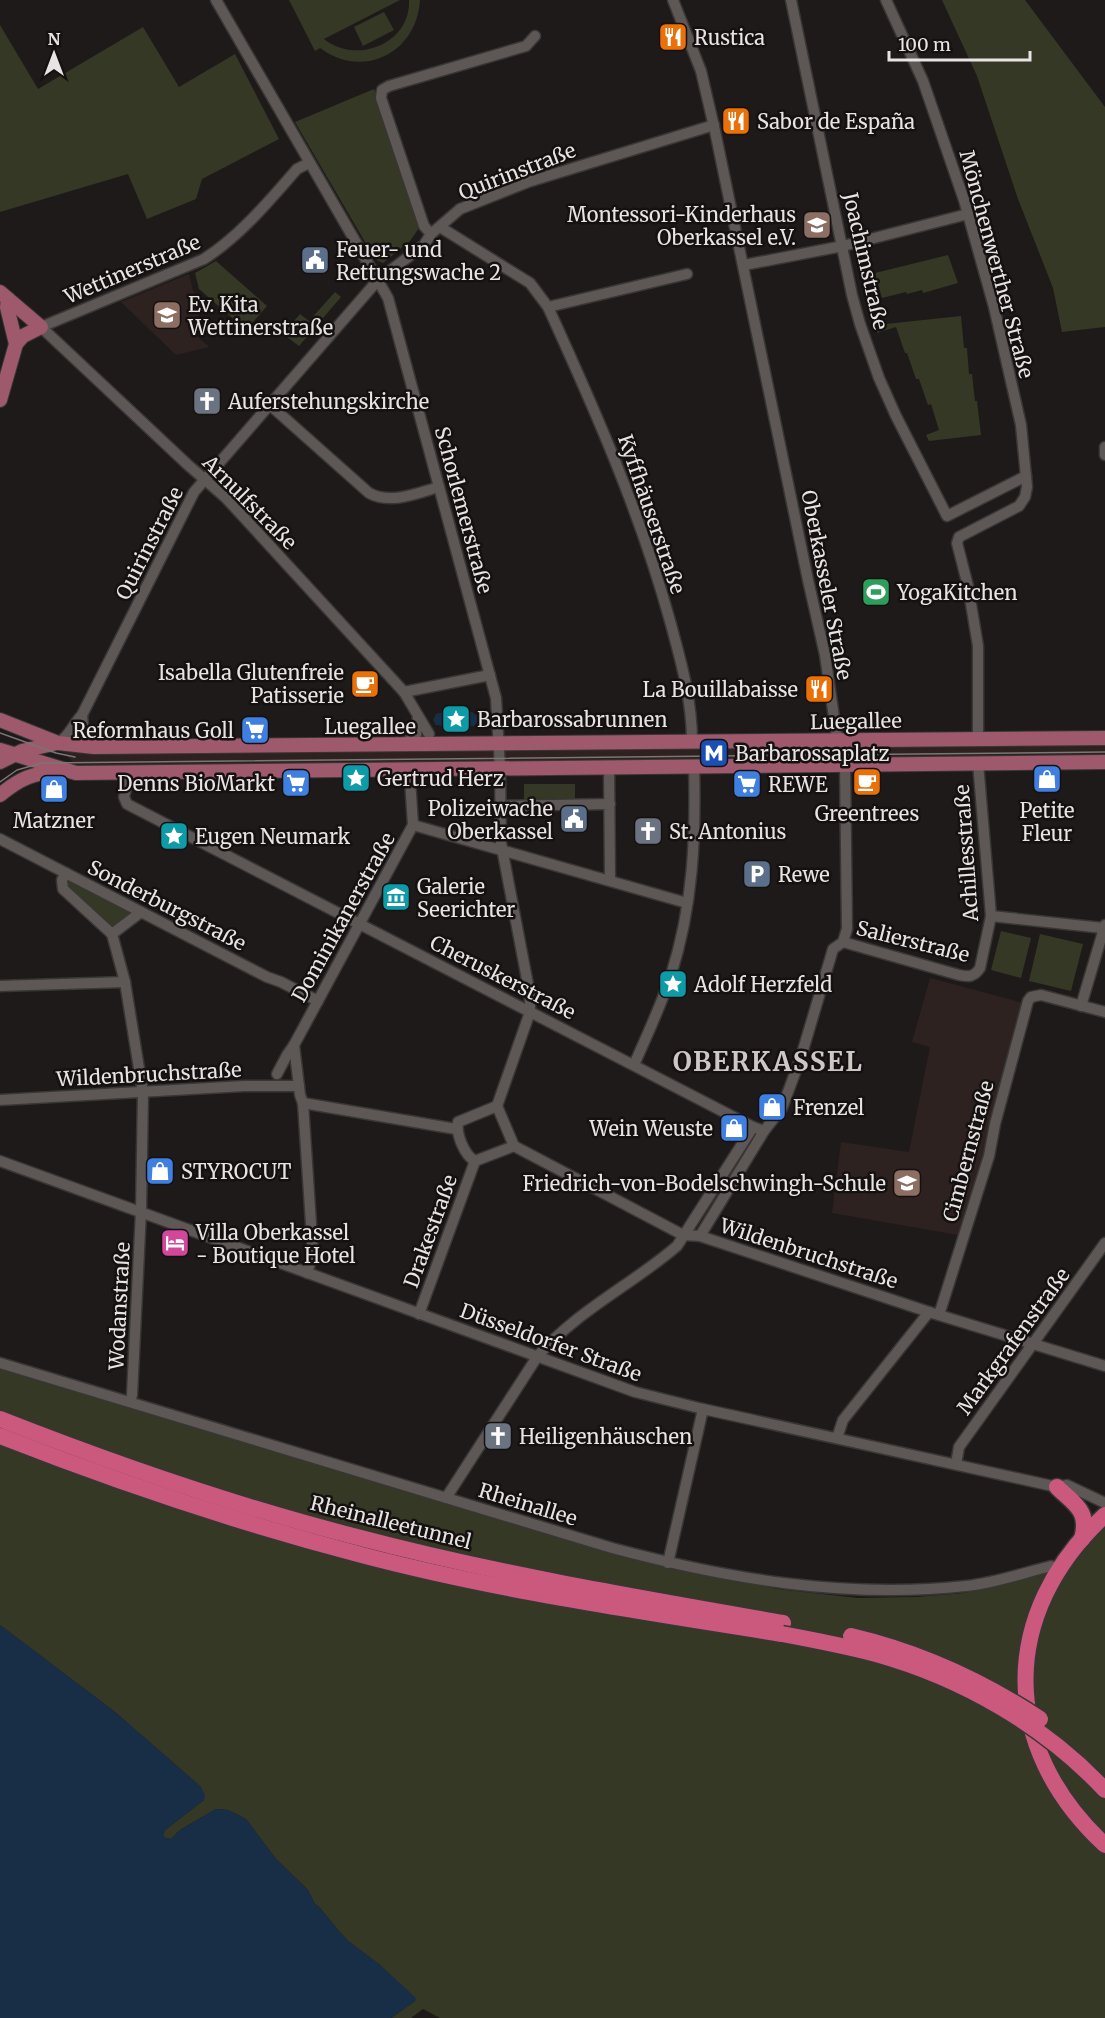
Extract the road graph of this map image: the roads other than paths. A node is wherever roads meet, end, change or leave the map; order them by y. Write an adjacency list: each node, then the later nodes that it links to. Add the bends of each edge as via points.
1 (216, 0): 7 (street, Schorlemerstraße)
2 (673, 0): 6 (street, Oberkasseler Straße, via 701,71)
3 (791, 0): 10 (street, Joachimstraße)
4 (886, 0): 8 (street, Mönchenwerther Straße, via 922,81)
5 (535, 36): 9 (street, via 526,46 382,90 381,98 424,226)
6 (714, 125): 9 (street, Quirinstraße, via 528,182 460,209); 11 (street, Oberkasseler Straße)
7 (309, 163): 13 (street, Schorlemerstraße); 16 (street, Wettinerstraße, via 297,169 241,229 204,259)
8 (968, 214): 10 (street); 22 (street, Mönchenwerther Straße, via 1021,425)
9 (435, 230): 13 (street, Quirinstraße, via 424,245); 15 (street, Kyffhäuserstraße, via 530,283)
10 (843, 246): 11 (street); 22 (street, Joachimstraße, via 855,305 879,378 947,516)
11 (744, 265): 33 (street, Oberkasseler Straße, via 825,655)
12 (687, 274): 15 (street)
13 (378, 280): 19 (street, Quirinstraße); 24 (street, Schorlemerstraße, via 388,298)
14 (4, 295): 16 (main road); 17 (main road)
15 (548, 307): 34 (street, Kyffhäuserstraße, via 614,455 659,580 684,674)
16 (41, 327): 17 (main road, via 22,336); 23 (street, Arnulfstraße)
17 (16, 344): 18 (main road)
18 (0, 400)
19 (270, 405): 23 (street, Quirinstraße); 24 (street, via 369,494 393,499)
20 (1105, 447): 21 (street)
21 (1105, 455)
22 (1026, 476): 32 (street, Mönchenwerther Straße, via 1027,487 1019,506 959,537 957,543 978,646)
23 (205, 479): 26 (street, Arnulfstraße); 27 (street, Quirinstraße, via 191,497)
24 (439, 487): 25 (street, Schorlemerstraße)
25 (490, 675): 26 (street); 39 (street, Schorlemerstraße, via 496,698)
26 (404, 692): 28 (street, Arnulfstraße)
27 (82, 715): 35 (street, Quirinstraße); 38 (street, via 84,736)
28 (418, 716): 30 (street, Arnulfstraße); 37 (street, via 416,735)
29 (0, 720): 35 (main road, Luegallee)
30 (429, 734): 36 (main road)
31 (1105, 738): 32 (main road, Luegallee)
32 (978, 739): 33 (main road, Luegallee)
33 (838, 740): 34 (main road, Luegallee); 44 (street, Oberkasseler Straße)
34 (692, 742): 39 (main road, Luegallee)
35 (58, 743): 38 (main road, Luegallee); 40 (main road)
36 (441, 744): 37 (main road, Luegallee); 39 (main road, Luegallee)
37 (403, 745): 38 (main road, Luegallee)
38 (94, 747)
39 (499, 748): 47 (street)
40 (6, 752): 41 (main road); 50 (main road)
41 (0, 762)
42 (1105, 762): 43 (main road)
43 (978, 763): 44 (main road); 61 (street, Achillesstraße)
44 (844, 765): 46 (main road); 65 (street, Oberkasseler Straße, via 848,913)
45 (609, 766): 46 (main road); 47 (main road); 52 (street)
46 (694, 766): 59 (street, via 693,866)
47 (500, 768): 48 (main road); 53 (street)
48 (414, 769): 49 (main road); 54 (street, Dominikanerstraße, via 410,779)
49 (130, 772): 50 (main road); 62 (street, Cheruskerstraße, via 124,796 127,804)
50 (76, 773): 51 (main road, via 31,775)
51 (0, 795)
52 (610, 804): 53 (street); 58 (street)
53 (501, 806): 56 (street)
54 (414, 825): 56 (street); 62 (street, Dominikanerstraße)
55 (0, 839): 57 (street, Sonderburgstraße)
56 (502, 851): 58 (street); 71 (street)
57 (66, 873): 60 (street, Sonderburgstraße); 64 (street, via 63,889)
58 (610, 879): 59 (street)
59 (687, 903): 74 (street, via 670,977)
60 (141, 912): 64 (street); 69 (street, Sonderburgstraße)
61 (991, 916): 63 (street); 66 (street, Achillesstraße, via 980,968)
62 (361, 923): 69 (street, Dominikanerstraße); 71 (street, Cheruskerstraße)
63 (1104, 927): 70 (street)
64 (112, 934): 67 (street, Wodanstraße)
65 (843, 942): 66 (street, Salierstraße, via 959,975); 83 (street, Oberkasseler Straße, via 834,949 782,1108)
66 (975, 974)
67 (125, 982): 68 (street); 77 (street, Wodanstraße)
68 (0, 986)
69 (318, 1001): 73 (street, Dominikanerstraße)
70 (1081, 1006): 72 (street); 92 (street, Cimbernstraße, via 1041,995 1028,1001 989,1156)
71 (530, 1012): 74 (street, Cheruskerstraße); 80 (street)
72 (1105, 1012)
73 (294, 1045): 75 (street, Dominikanerstraße); 76 (street)
74 (634, 1065): 81 (street, Cheruskerstraße)
75 (277, 1074)
76 (299, 1086): 77 (street, Wildenbruchstraße); 79 (street)
77 (143, 1092): 78 (street, Wildenbruchstraße); 87 (street, Wodanstraße)
78 (0, 1100)
79 (303, 1103): 82 (street); 91 (street, via 313,1254)
80 (497, 1106): 82 (street, via 458,1122); 84 (street)
81 (753, 1127): 83 (street, Cheruskerstraße); 88 (street)
82 (456, 1129): 86 (street, via 468,1158)
83 (764, 1131): 89 (street, Oberkasseler Straße)
84 (514, 1146): 86 (street); 88 (street, Wildenbruchstraße)
85 (0, 1161): 87 (street, Düsseldorfer Straße)
86 (474, 1161): 93 (street, Drakestraße)
87 (141, 1211): 91 (street, Düsseldorfer Straße); 98 (street, Wodanstraße)
88 (683, 1236): 89 (street, Wildenbruchstraße); 95 (street, via 660,1261 566,1328)
89 (700, 1236): 92 (street, Wildenbruchstraße)
90 (1105, 1243): 94 (street, Markgrafenstraße)
91 (307, 1273): 93 (street, Düsseldorfer Straße)
92 (934, 1313): 94 (street, Wildenbruchstraße); 102 (street, Cimbernstraße, via 843,1420)
93 (419, 1314): 95 (street, Düsseldorfer Straße)
94 (1033, 1344): 97 (street, Wildenbruchstraße); 103 (street, Markgrafenstraße, via 959,1447)
95 (537, 1357): 99 (street, Düsseldorfer Straße, via 635,1392); 105 (street)
96 (0, 1363): 98 (street, Rheinallee)
97 (1105, 1366)
98 (130, 1402): 105 (street, Rheinallee)
99 (703, 1409): 102 (street, Düsseldorfer Straße); 109 (street)
100 (0, 1419): 111 (highway, Rheinalleetunnel, via 190,1488 357,1537 534,1578)
101 (0, 1436): 111 (highway, Rheinalleetunnel, via 239,1521 358,1554 514,1589)
102 (837, 1438): 103 (street, Düsseldorfer Straße)
103 (956, 1464): 104 (street, Düsseldorfer Straße)
104 (1057, 1487): 106 (street, Düsseldorfer Straße, via 1067,1485); 108 (highway, via 1082,1512)
105 (446, 1498): 109 (street, Rheinallee)
106 (1105, 1503)
107 (1105, 1515): 108 (highway)
108 (1082, 1539): 110 (highway)
109 (668, 1563): 110 (street, Rheinallee, via 778,1583 858,1590 966,1586 1051,1566)
110 (1059, 1568): 114 (highway, bridge, via 1035,1615 1028,1644 1025,1671 1032,1736 1061,1796)
111 (783, 1628): 112 (highway, bridge, via 880,1643 967,1676 1040,1719); 113 (highway, bridge, via 920,1668 962,1687 1034,1728)
112 (1105, 1774)
113 (1105, 1790)
114 (1105, 1845)

